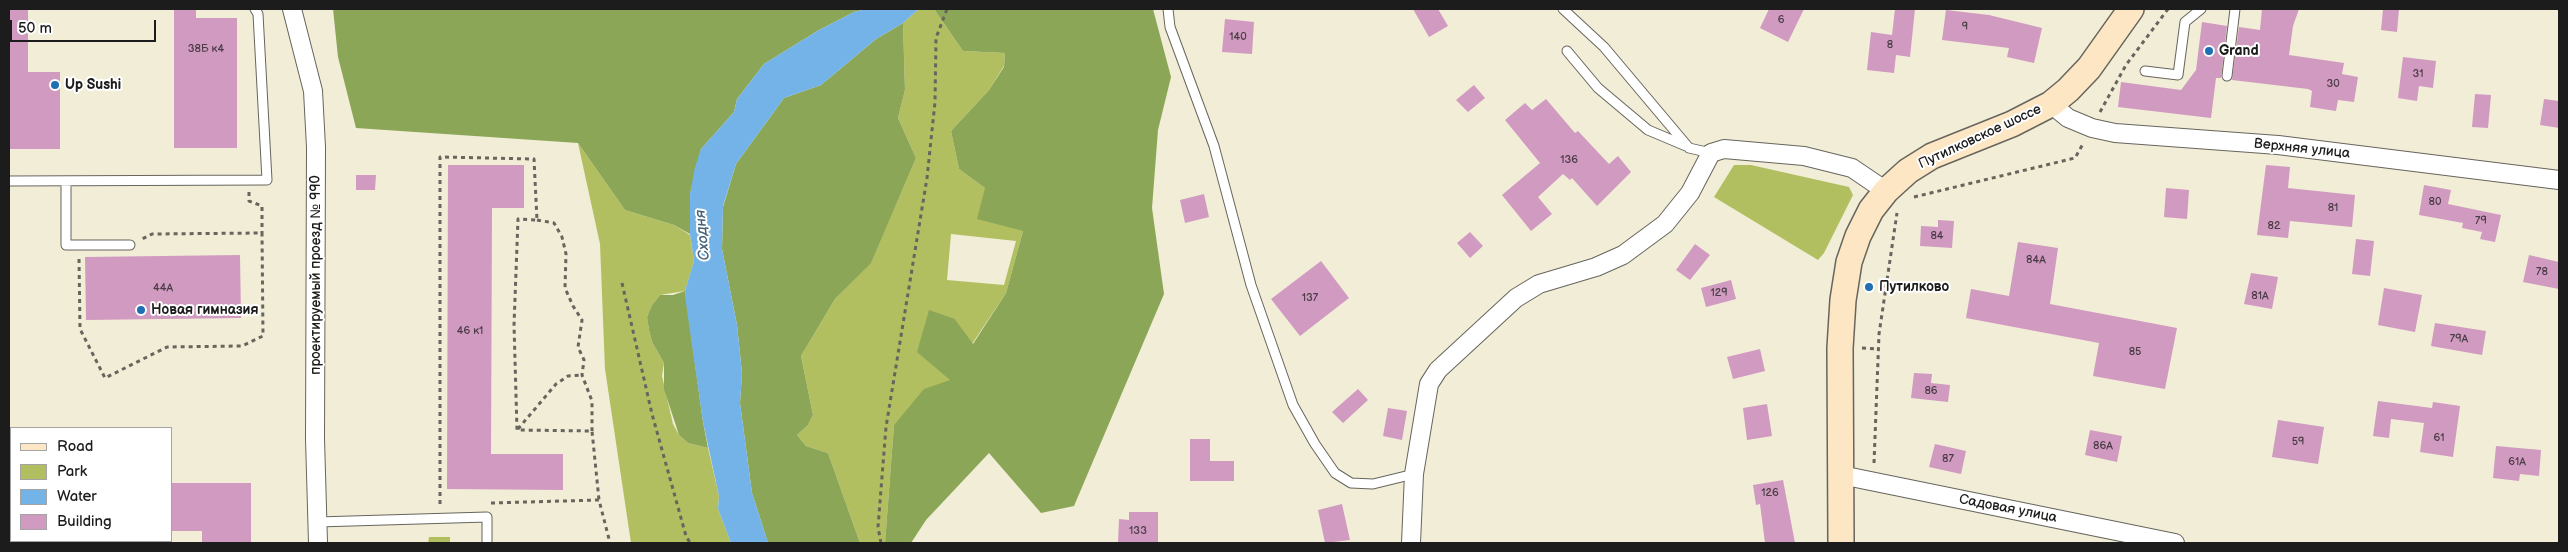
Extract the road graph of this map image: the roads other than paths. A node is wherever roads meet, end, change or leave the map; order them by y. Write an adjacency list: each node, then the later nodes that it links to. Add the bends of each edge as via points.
1 (255, 9): 15 (lane, via 258,14 266,180)
2 (292, 9): 21 (street, проектируемый проезд № 990, via 313,91 316,147)
3 (1168, 9): 19 (lane, via 1170,27 1214,146 1252,285 1293,405 1335,473 1351,483 1373,484)
4 (1563, 9): 12 (lane, via 1604,47)
5 (2131, 9): 11 (main road, Путилковское шоссе, via 2089,68)
6 (2201, 9): 9 (lane, via 2185,22 2178,75)
7 (2235, 9): 10 (lane)
8 (1567, 51): 12 (lane, via 1598,88 1648,130)
9 (2145, 71)
10 (2227, 76)
11 (2051, 104): 14 (street, Верхняя улица, via 2068,118 2115,133 2278,145); 17 (main road, Путилковское шоссе, via 2012,124 1932,156 1908,171)
12 (1688, 148): 13 (lane)
13 (1711, 153): 17 (street, via 1724,149 1804,156 1852,168); 19 (street, via 1690,193 1666,224 1623,255 1596,267 1539,284 1524,293 1492,318 1438,370 1428,391)
14 (2559, 180)
15 (66, 181): 16 (lane); 18 (lane, via 66,245)
16 (9, 182)
17 (1897, 199): 20 (main road, Путилковское шоссе, via 1871,210 1858,236 1848,269 1840,348)
18 (130, 245)
19 (1414, 474): 24 (street)
20 (1840, 475): 25 (main road, Путилковское шоссе); 26 (street, Садовая улица)
21 (317, 522): 22 (street, проектируемый проезд № 990); 23 (lane, via 487,517)
22 (318, 543)
23 (487, 543)
24 (1411, 543)
25 (1841, 543)
26 (2175, 543)

